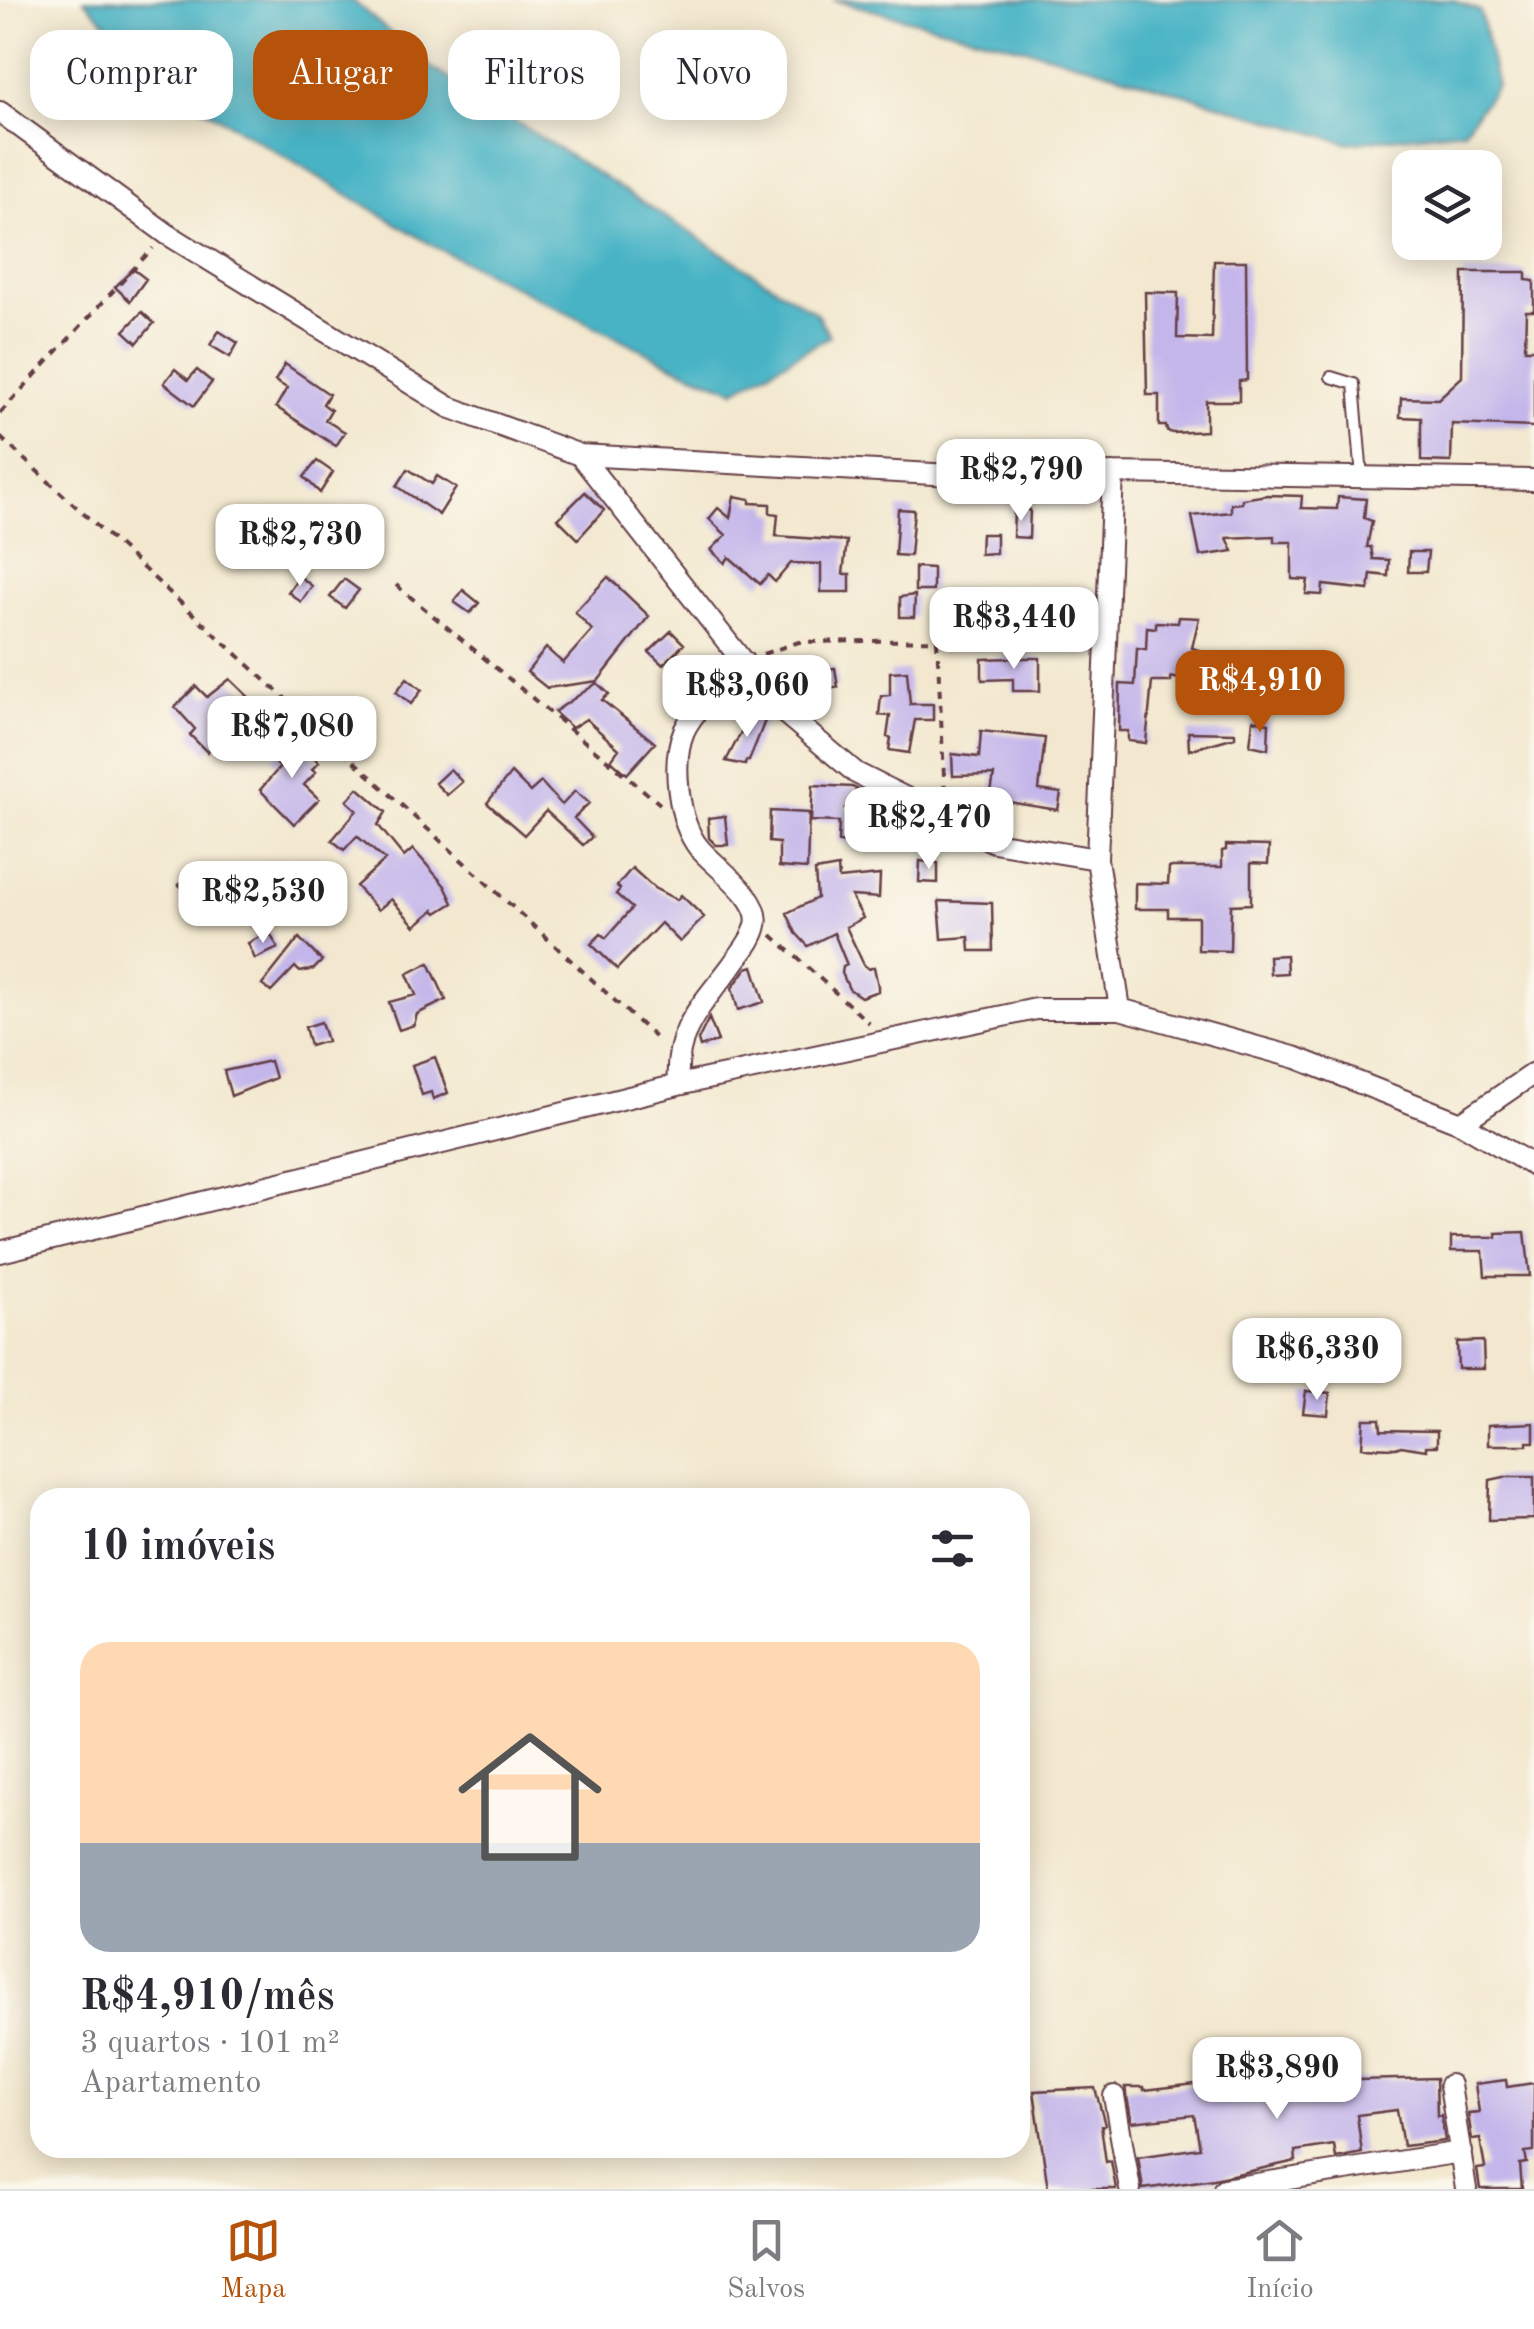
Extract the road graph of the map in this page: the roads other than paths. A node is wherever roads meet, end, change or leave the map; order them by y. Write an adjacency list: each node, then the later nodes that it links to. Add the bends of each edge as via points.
1 (0, 112): 3 (street, via 166,234 449,407)
2 (1331, 378): 5 (lane, via 1354,384)
3 (580, 455): 4 (street, via 990,477); 7 (street)
4 (1113, 473): 5 (street); 8 (street)
5 (1362, 478): 6 (street)
6 (1534, 480)
7 (743, 661): 8 (street, via 782,710 856,774 994,842); 11 (street, via 686,727 676,755 680,802 696,845 752,902 758,922 685,1028 676,1057)
8 (1097, 859): 9 (street)
9 (1120, 1009): 11 (street, via 1036,1009); 12 (street, via 1296,1058)
10 (1534, 1073): 12 (street)
11 (678, 1085): 14 (street)
12 (1460, 1124): 13 (street)
13 (1534, 1166)
14 (0, 1252)
15 (1450, 2084): 17 (street)
16 (1114, 2096): 18 (street)
17 (1461, 2152): 19 (street); 20 (street)
18 (1130, 2189)
19 (1224, 2189)
20 (1466, 2189)

